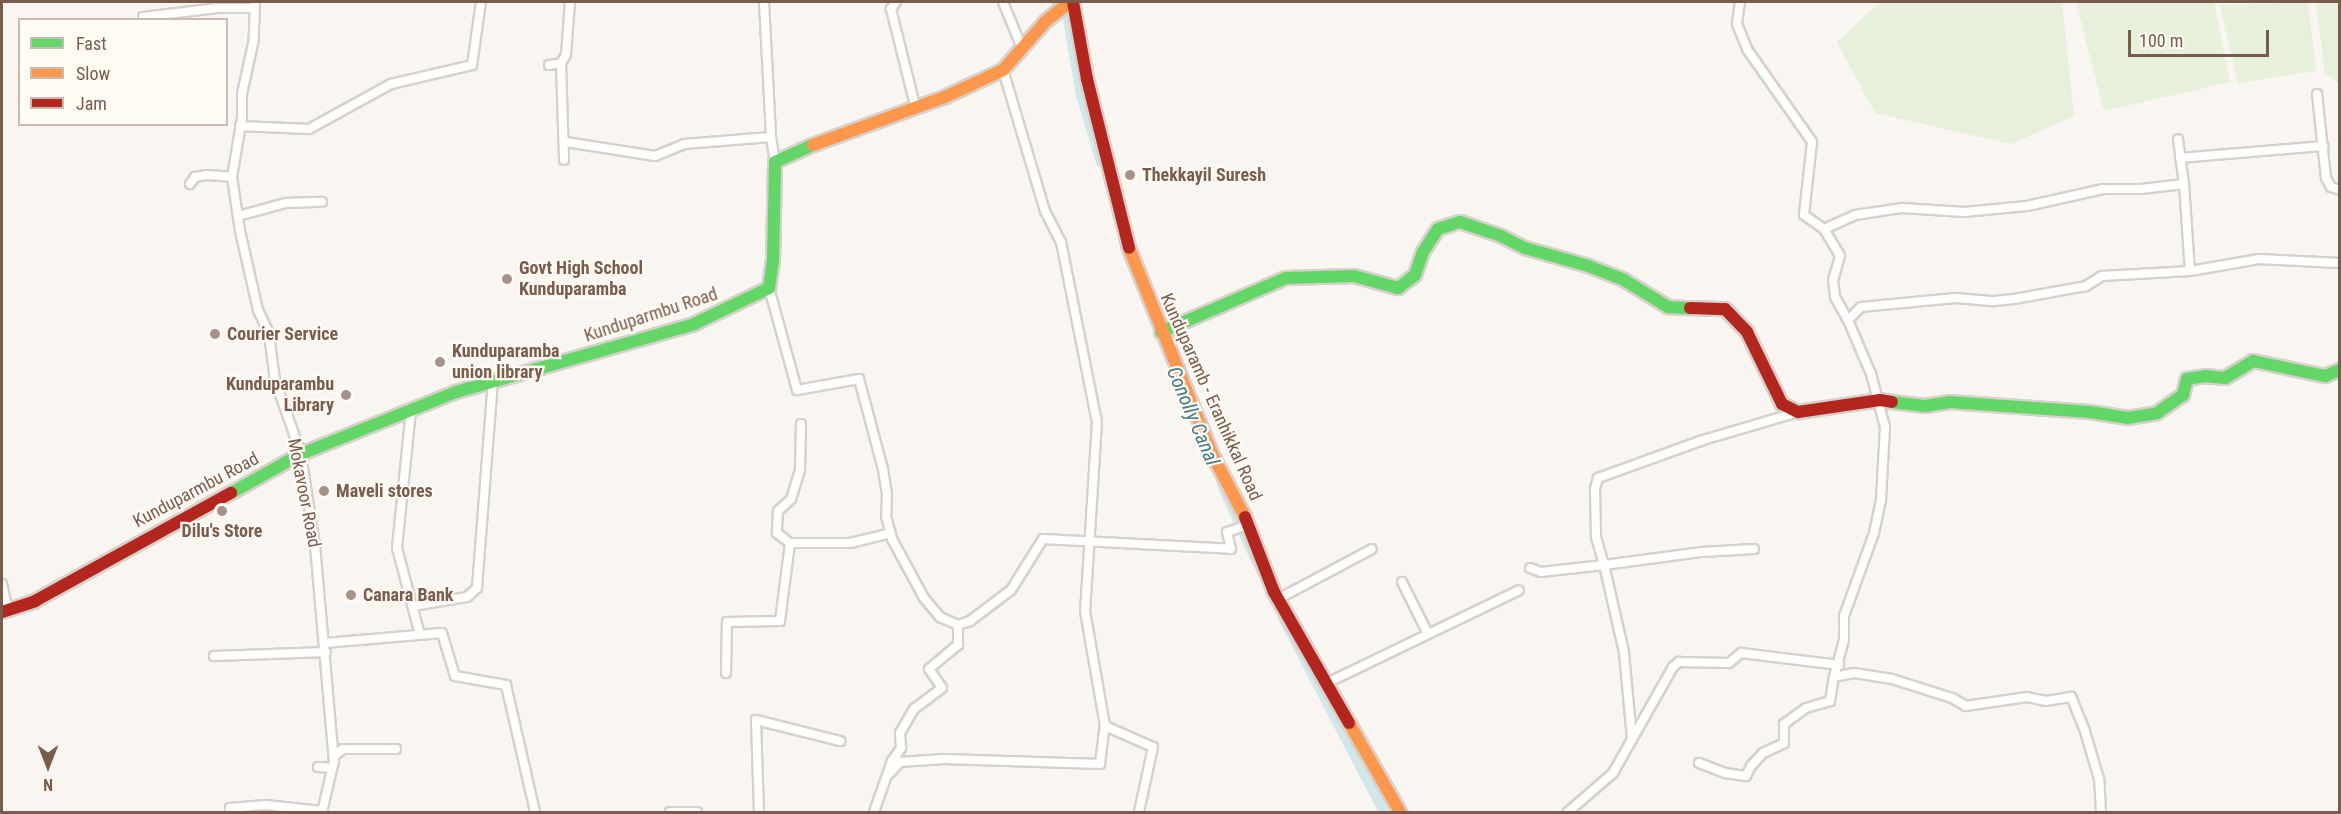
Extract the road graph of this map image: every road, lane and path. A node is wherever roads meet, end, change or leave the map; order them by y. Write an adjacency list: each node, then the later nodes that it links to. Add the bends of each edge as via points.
1 (482, 2): 16 (street, via 472,65 391,84 309,129)
2 (570, 2): 11 (street, via 566,54)
3 (764, 2): 17 (street)
4 (896, 2): 15 (street, via 891,9)
5 (1003, 2): 10 (street)
6 (1740, 2): 30 (street, via 1737,24 1747,49 1812,142 1804,215)
7 (255, 5): 9 (street); 16 (street, Mokavoor Road, via 254,39 242,94)
8 (1067, 6): 10 (street); 35 (street, Kunduparamb - Eranhikkal Road, via 1125,237)
9 (143, 17)
10 (1022, 48): 13 (street)
11 (561, 63): 12 (street); 19 (street)
12 (549, 65)
13 (1003, 70): 15 (street); 46 (street, via 1045,211 1061,242 1096,422)
14 (2317, 94): 20 (street)
15 (916, 109): 23 (street, via 839,134)
16 (240, 126): 24 (street, Mokavoor Road)
17 (771, 137): 19 (street, via 684,144 655,156); 23 (street)
18 (2178, 139): 21 (street)
19 (566, 142): 22 (street)
20 (2323, 146): 21 (street); 27 (street, via 2326,178 2331,188)
21 (2180, 158): 26 (street)
22 (564, 160)
23 (775, 162): 33 (street)
24 (232, 177): 25 (street, via 206,175 195,177); 29 (street, Mokavoor Road)
25 (190, 184)
26 (2184, 184): 30 (street, via 2103,189 2028,206 1964,212 1902,208 1855,215); 32 (street)
27 (2340, 190)
28 (322, 202): 29 (street, via 286,203)
29 (238, 216): 42 (street, Mokavoor Road, via 258,310 269,334 275,380)
30 (1824, 229): 34 (street, via 1840,256 1833,280 1835,297)
31 (2340, 263): 32 (street, via 2259,260)
32 (2190, 271): 34 (street, via 2102,276 2086,286 2014,299 1956,298 1861,307)
33 (769, 288): 37 (street, Kunduparmbu Road, via 694,324); 44 (street, via 797,390 859,379 886,485 886,516)
34 (1848, 320): 38 (street)
35 (1161, 332): 40 (street, via 1287,278 1354,276 1398,288 1415,275 1423,252 1438,229 1460,222 1624,280 1668,308 1725,309 1747,332 1782,404); 43 (street, Kunduparamb - Eranhikkal Road)
36 (2340, 370): 38 (street, via 2325,376 2253,361 2225,378 2187,379 2183,395 2157,413 2127,418 2090,412 1949,402 1925,406)
37 (493, 382): 39 (street, Kunduparmbu Road); 55 (street, via 477,588 467,597)
38 (1880, 400): 40 (street); 62 (street, via 1885,427 1881,499 1868,554 1844,616)
39 (411, 410): 42 (street, Kunduparmbu Road); 55 (street, via 396,548)
40 (1798, 412): 49 (street, via 1703,440 1598,478 1594,489 1596,537)
41 (801, 424): 45 (street, via 801,470 791,498 778,511 777,533)
42 (301, 454): 56 (street, Kunduparmbu Road, via 35,601); 60 (street, Mokavoor Road)
43 (1247, 525): 46 (street, via 1227,532 1230,549); 54 (street, Kunduparamb - Eranhikkal Road)
44 (891, 533): 45 (street, via 850,543); 57 (street, via 924,598 940,617)
45 (790, 543): 63 (street, via 780,621 727,622)
46 (1087, 543): 57 (street, via 1043,539 1011,590 970,621); 66 (street, via 1085,611)
47 (1372, 549): 54 (street)
48 (1754, 549): 49 (street)
49 (1604, 565): 50 (street, via 1541,572); 68 (street, via 1624,652)
50 (1530, 568)
51 (1402, 582): 58 (street)
52 (2, 584): 56 (street)
53 (1519, 590): 58 (street)
54 (1278, 599): 65 (street, Kunduparamb - Eranhikkal Road)
55 (412, 606): 59 (street)
56 (5, 611)
57 (958, 625): 74 (street, via 958,645 929,669 942,688 914,709 900,733 901,748)
58 (1428, 634): 65 (street)
59 (420, 635): 60 (street); 77 (street, via 442,633 455,675 506,685)
60 (325, 648): 61 (street); 70 (street, Mokavoor Road)
61 (214, 656)
62 (1839, 665): 64 (street); 68 (street, via 1741,653 1729,663 1679,662 1672,667)
63 (726, 673)
64 (1834, 677): 71 (street, via 1830,701 1806,708 1784,724 1784,742 1763,753 1746,776); 85 (street, via 1854,673 1892,679 1966,706 2026,697 2046,701 2071,697 2099,779)
65 (1327, 684): 83 (street, Kunduparamb - Eranhikkal Road)
66 (1105, 726): 74 (street, via 1100,764 944,759 900,762); 82 (street, via 1153,747)
67 (840, 741): 80 (street, via 756,720)
68 (1633, 741): 84 (street, via 1613,772)
69 (396, 749): 70 (street, via 343,749)
70 (334, 756): 73 (street, Mokavoor Road)
71 (1699, 763)
72 (318, 767): 73 (street)
73 (332, 768): 75 (street, Mokavoor Road)
74 (888, 776): 81 (street)
75 (322, 812): 76 (street, via 266,805 230,808)
76 (230, 813)
77 (536, 813)
78 (670, 813): 79 (street)
79 (697, 813)
80 (759, 813)
81 (874, 813)
82 (1139, 813)
83 (1400, 813)
84 (1568, 813)
85 (2101, 813)

